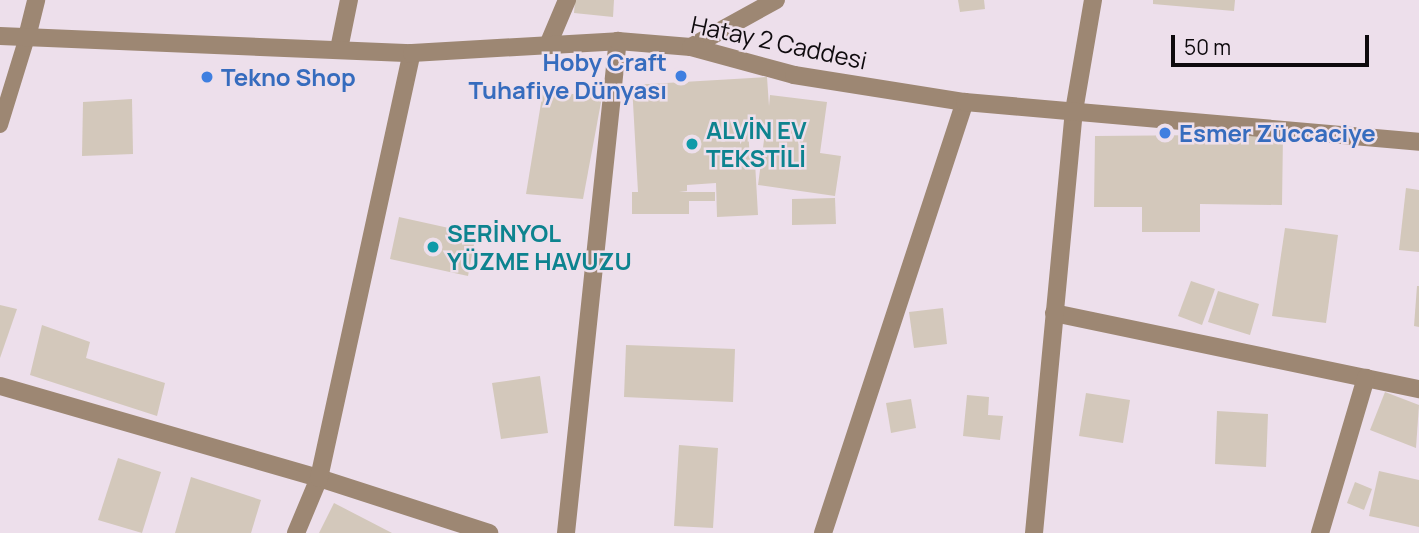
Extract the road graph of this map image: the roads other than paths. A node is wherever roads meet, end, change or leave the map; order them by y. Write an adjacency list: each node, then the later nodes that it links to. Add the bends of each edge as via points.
1 (36, 0): 7 (street)
2 (349, 0): 11 (street)
3 (567, 0): 9 (street)
4 (776, 0): 10 (street)
5 (1093, 0): 14 (street)
6 (0, 36): 7 (street, Hatay 2 Caddesi)
7 (27, 37): 11 (street, Hatay 2 Caddesi); 15 (lane)
8 (618, 41): 9 (street, Hatay 2 Caddesi); 10 (street, Hatay 2 Caddesi); 24 (street)
9 (548, 45): 12 (street, Hatay 2 Caddesi)
10 (691, 47): 13 (street, Hatay 2 Caddesi, via 794,75)
11 (338, 49): 12 (street, Hatay 2 Caddesi)
12 (412, 53): 21 (street)
13 (965, 102): 14 (street, Hatay 2 Caddesi); 25 (street)
14 (1074, 111): 16 (street, Hatay 2 Caddesi); 17 (street)
15 (0, 125)
16 (1419, 142)
17 (1054, 313): 18 (street); 26 (street)
18 (1366, 378): 20 (street); 27 (street)
19 (0, 386): 21 (street)
20 (1419, 389)
21 (320, 478): 22 (street); 23 (street)
22 (296, 533)
23 (489, 533)
24 (566, 533)
25 (823, 533)
26 (1034, 533)
27 (1320, 533)

